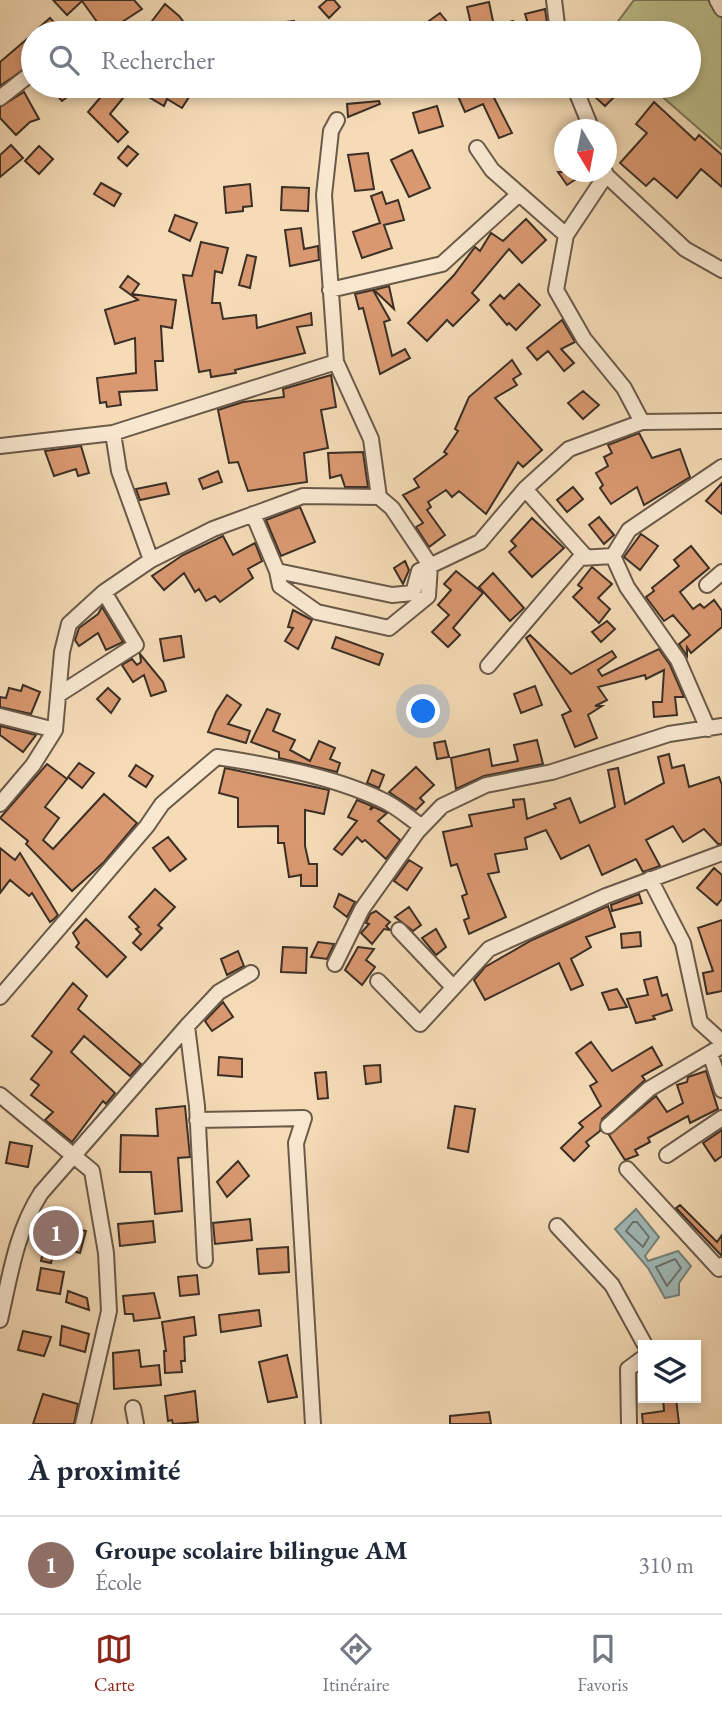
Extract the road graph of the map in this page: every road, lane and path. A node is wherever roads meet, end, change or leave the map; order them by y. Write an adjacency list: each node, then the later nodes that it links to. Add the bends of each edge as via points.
1 (554, 0): 4 (street)
2 (717, 0): 3 (street)
3 (722, 9)
4 (557, 21)
5 (21, 82): 7 (street)
6 (579, 98): 8 (street)
7 (0, 99)
8 (588, 119)
9 (337, 120): 16 (street, via 331,131 324,195)
10 (477, 148): 13 (street, via 492,170)
11 (599, 182): 14 (street)
12 (614, 182): 15 (street, via 684,249)
13 (519, 194): 14 (street); 16 (street, via 442,264)
14 (566, 235): 19 (street, via 556,290)
15 (722, 270)
16 (330, 290): 17 (street)
17 (336, 362): 20 (street); 24 (street, via 371,439)
18 (722, 421): 19 (street)
19 (642, 422): 23 (street, via 569,449)
20 (113, 433): 21 (street); 28 (street, via 119,471)
21 (0, 446)
22 (722, 467): 27 (street, via 629,530)
23 (525, 489): 26 (street); 29 (street, via 480,542)
24 (379, 497): 25 (street, via 303,496); 29 (street, via 392,508)
25 (253, 514): 28 (street); 30 (street)
26 (586, 556): 27 (street); 34 (street, via 570,568)
27 (613, 556): 37 (street, via 627,587 678,660)
28 (151, 560): 33 (street)
29 (430, 565): 30 (street, via 419,571 413,593 392,596); 30 (street, via 428,596 389,628 317,612 280,586)
30 (277, 571)
31 (722, 572): 32 (street)
32 (707, 585)
33 (104, 592): 35 (street, via 69,624); 35 (street, via 136,645)
34 (488, 666)
35 (58, 695): 38 (street)
36 (0, 716): 38 (street)
37 (715, 727): 40 (street, via 669,734 552,772 486,785 442,806)
38 (55, 730): 39 (street)
39 (0, 804)
40 (421, 826): 44 (street, via 362,909); 48 (street, via 362,791 216,757 162,804)
41 (722, 853): 42 (street)
42 (650, 879): 47 (street, via 489,949); 50 (street, via 683,943 700,1022)
43 (399, 930): 47 (street)
44 (335, 964)
45 (251, 973): 49 (street, via 219,992)
46 (378, 981): 47 (street, via 420,1024)
47 (453, 987)
48 (0, 997)
49 (187, 1026): 54 (street); 57 (street)
50 (718, 1047): 51 (street); 55 (street, via 649,1089)
51 (722, 1090)
52 (0, 1094): 57 (street)
53 (722, 1118): 56 (street)
54 (197, 1119): 60 (street); 68 (street, via 304,1118 296,1143)
55 (608, 1126)
56 (667, 1155)
57 (74, 1156): 62 (street, via 41,1194 21,1228); 66 (street, via 92,1171 106,1253 109,1311)
58 (627, 1169): 61 (street, via 719,1269)
59 (557, 1226): 63 (street, via 612,1285)
60 (205, 1260)
61 (722, 1265)
62 (0, 1320)
63 (642, 1340)
64 (638, 1362): 69 (street, via 628,1369)
65 (133, 1408): 67 (street)
66 (83, 1424)
67 (136, 1424)
68 (313, 1424)
69 (629, 1424)

